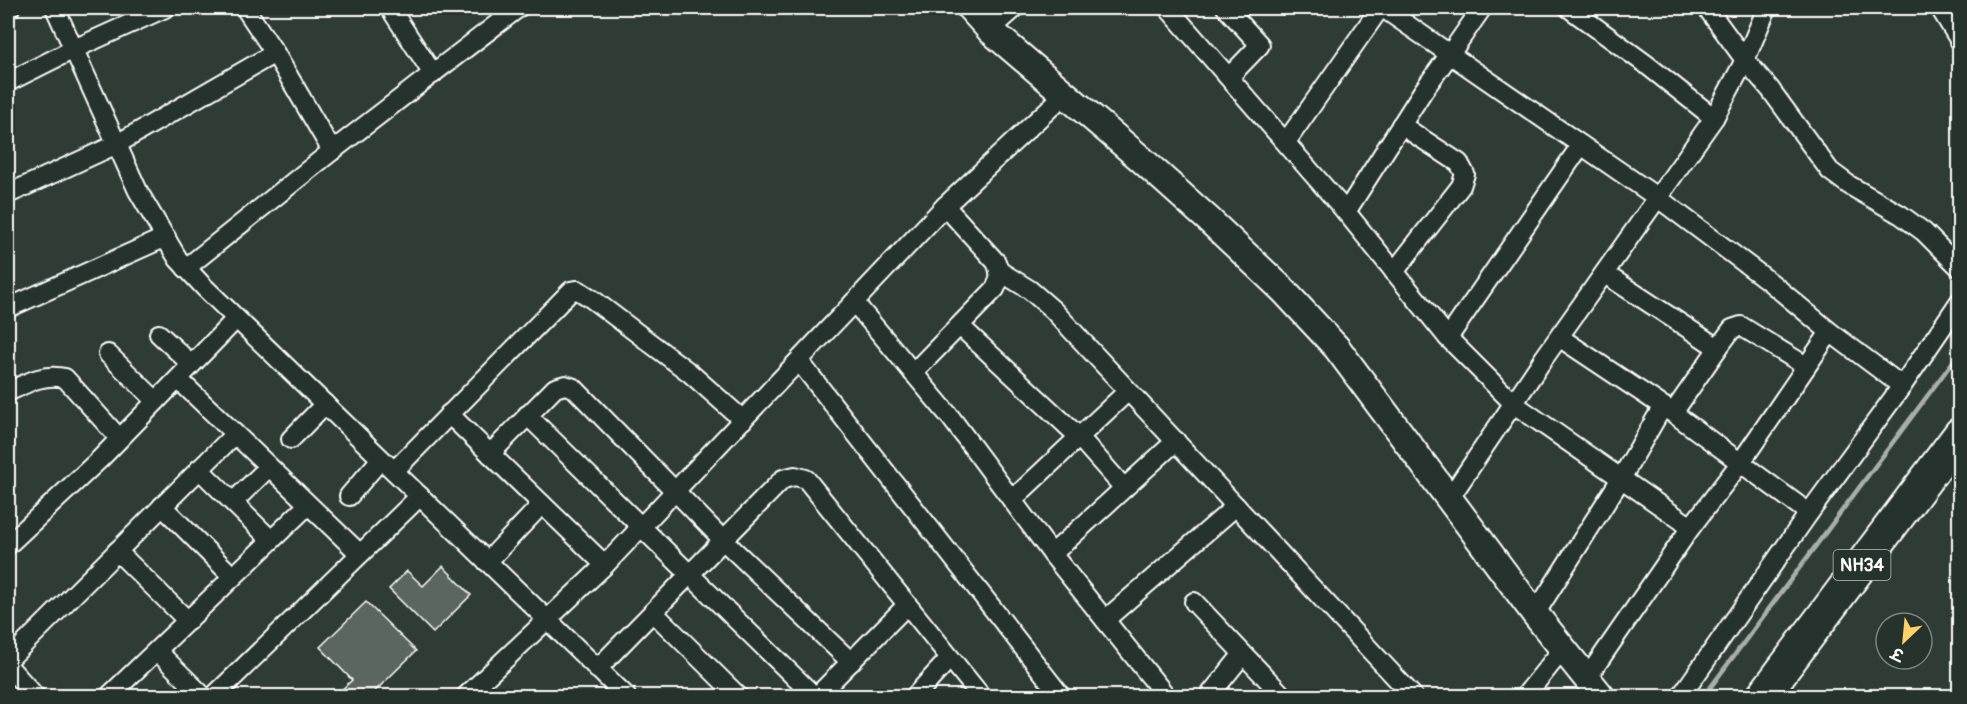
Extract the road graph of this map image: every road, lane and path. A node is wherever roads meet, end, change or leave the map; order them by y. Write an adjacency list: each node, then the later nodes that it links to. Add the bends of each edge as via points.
1 (55, 8): 19 (street)
2 (165, 8): 16 (street)
3 (245, 8): 20 (street)
4 (390, 8): 23 (street)
5 (518, 8): 23 (street)
6 (970, 8): 17 (street)
7 (1015, 8): 17 (street)
8 (1168, 8): 24 (street)
9 (1226, 8): 24 (street, via 1260,45)
10 (1381, 8): 21 (street); 29 (street)
11 (1482, 8): 21 (street)
12 (1569, 8): 27 (street)
13 (1707, 8): 22 (street)
14 (1767, 8): 22 (street)
15 (1940, 8): 18 (street)
16 (144, 12): 19 (street)
17 (990, 30): 26 (street)
18 (1959, 41)
19 (74, 49): 25 (street); 30 (street)
20 (275, 53): 30 (street); 32 (street)
21 (1450, 54): 28 (street); 31 (street)
22 (1745, 60): 27 (street); 39 (street, via 1830,171 1924,232)
23 (433, 74): 32 (street)
24 (1229, 77): 29 (street)
25 (8, 82)
26 (1065, 94): 35 (street); 86 (street, via 1283,290 1336,348)
27 (1714, 118): 34 (street)
28 (1401, 124): 36 (street); 41 (street, via 1459,163 1465,174 1461,186)
29 (1286, 142): 36 (street)
30 (117, 144): 33 (street); 37 (street)
31 (1581, 145): 34 (street); 51 (street)
32 (332, 151): 38 (street)
33 (8, 194)
34 (1658, 198): 42 (street); 48 (street)
35 (945, 206): 40 (street, via 996,262); 44 (street)
36 (1346, 212): 41 (street)
37 (166, 237): 38 (street); 45 (street)
38 (186, 267): 46 (street)
39 (1959, 268)
40 (1000, 272): 47 (street, via 995,289); 60 (street, via 1053,310)
41 (1394, 272): 51 (street)
42 (1605, 273): 50 (street); 52 (street)
43 (1959, 301): 59 (street)
44 (854, 302): 54 (street); 57 (street)
45 (8, 308)
46 (236, 318): 55 (street); 64 (street)
47 (960, 326): 57 (street); 71 (street)
48 (1830, 332): 56 (street); 59 (street)
49 (159, 334): 55 (street)
50 (1559, 337): 63 (street); 65 (street)
51 (1448, 338): 63 (street)
52 (1718, 348): 56 (street, via 1732,329 1741,326); 65 (street)
53 (108, 354): 62 (street)
54 (799, 361): 68 (street); 132 (street)
55 (191, 364): 58 (street)
56 (1806, 366): 77 (street)
57 (913, 373): 87 (street)
58 (178, 379): 62 (street); 69 (street)
59 (1902, 386): 93 (street)
60 (1128, 391): 71 (street); 74 (street)
61 (8, 392): 72 (street, via 39,378 65,378)
62 (156, 401): 72 (street)
63 (1514, 404): 81 (street); 86 (street)
64 (325, 405): 73 (street); 78 (street)
65 (1668, 410): 77 (street); 81 (street)
66 (449, 414): 68 (street, via 571,291 578,290 690,373); 75 (street); 78 (street)
67 (527, 415): 75 (street); 83 (street, via 555,388 574,388); 94 (street)
68 (743, 420): 83 (street)
69 (235, 434): 79 (street); 80 (street)
70 (1959, 434): 139 (highway, NH34)
71 (1079, 437): 82 (street); 87 (street)
72 (119, 438): 98 (street)
73 (291, 439)
74 (1176, 441): 82 (street); 92 (street)
75 (490, 454): 89 (street)
76 (1959, 461): 140 (highway, NH34)
77 (1741, 462): 93 (street); 95 (street)
78 (388, 465): 84 (street); 85 (street)
79 (269, 466): 88 (street); 90 (street)
80 (199, 469): 88 (street); 91 (street)
81 (1622, 477): 95 (street); 109 (street)
82 (1124, 488): 100 (street)
83 (675, 492): 94 (street); 97 (street)
84 (349, 496)
85 (420, 496): 101 (street); 102 (street)
86 (1449, 499): 109 (street)
87 (1012, 500): 100 (street)
88 (233, 502): 96 (street)
89 (542, 504): 102 (street); 103 (street)
90 (308, 505): 96 (street); 101 (street)
91 (162, 506): 99 (street); 105 (street)
92 (1236, 506): 111 (street); 136 (street)
93 (1809, 513): 138 (street)
94 (641, 527): 103 (street); 104 (street)
95 (1692, 527): 121 (street)
96 (271, 540): 105 (street)
97 (723, 540): 104 (street); 107 (street, via 783,478 806,479); 118 (street)
98 (8, 545)
99 (117, 551): 112 (street); 117 (street)
100 (1052, 554): 111 (street)
101 (360, 555): 125 (street)
102 (487, 561): 110 (street)
103 (605, 565): 110 (street)
104 (689, 575): 108 (street); 129 (street)
105 (233, 577): 112 (street)
106 (1194, 602): 115 (street)
107 (907, 605): 116 (street); 118 (street)
108 (653, 612): 120 (street); 128 (street)
109 (1535, 614): 113 (street)
110 (547, 620): 120 (street); 126 (street)
111 (1106, 620): 133 (street)
112 (188, 621): 114 (street)
113 (1562, 650): 121 (street); 137 (street)
114 (156, 651): 123 (street); 124 (street)
115 (1243, 654): 134 (street); 135 (street)
116 (950, 658): 130 (street); 131 (street)
117 (8, 660)
118 (851, 662): 129 (street)
119 (8, 666): 122 (street)
120 (597, 669): 127 (street)
121 (1594, 687)
122 (35, 696)
123 (109, 696)
124 (203, 696)
125 (214, 696)
126 (466, 696)
127 (626, 696)
128 (738, 696)
129 (816, 696)
130 (915, 696)
131 (981, 696)
132 (1061, 696)
133 (1166, 696)
134 (1209, 696)
135 (1283, 696)
136 (1413, 696)
137 (1525, 696)
138 (1681, 696)
139 (1763, 696)
140 (1788, 696)

